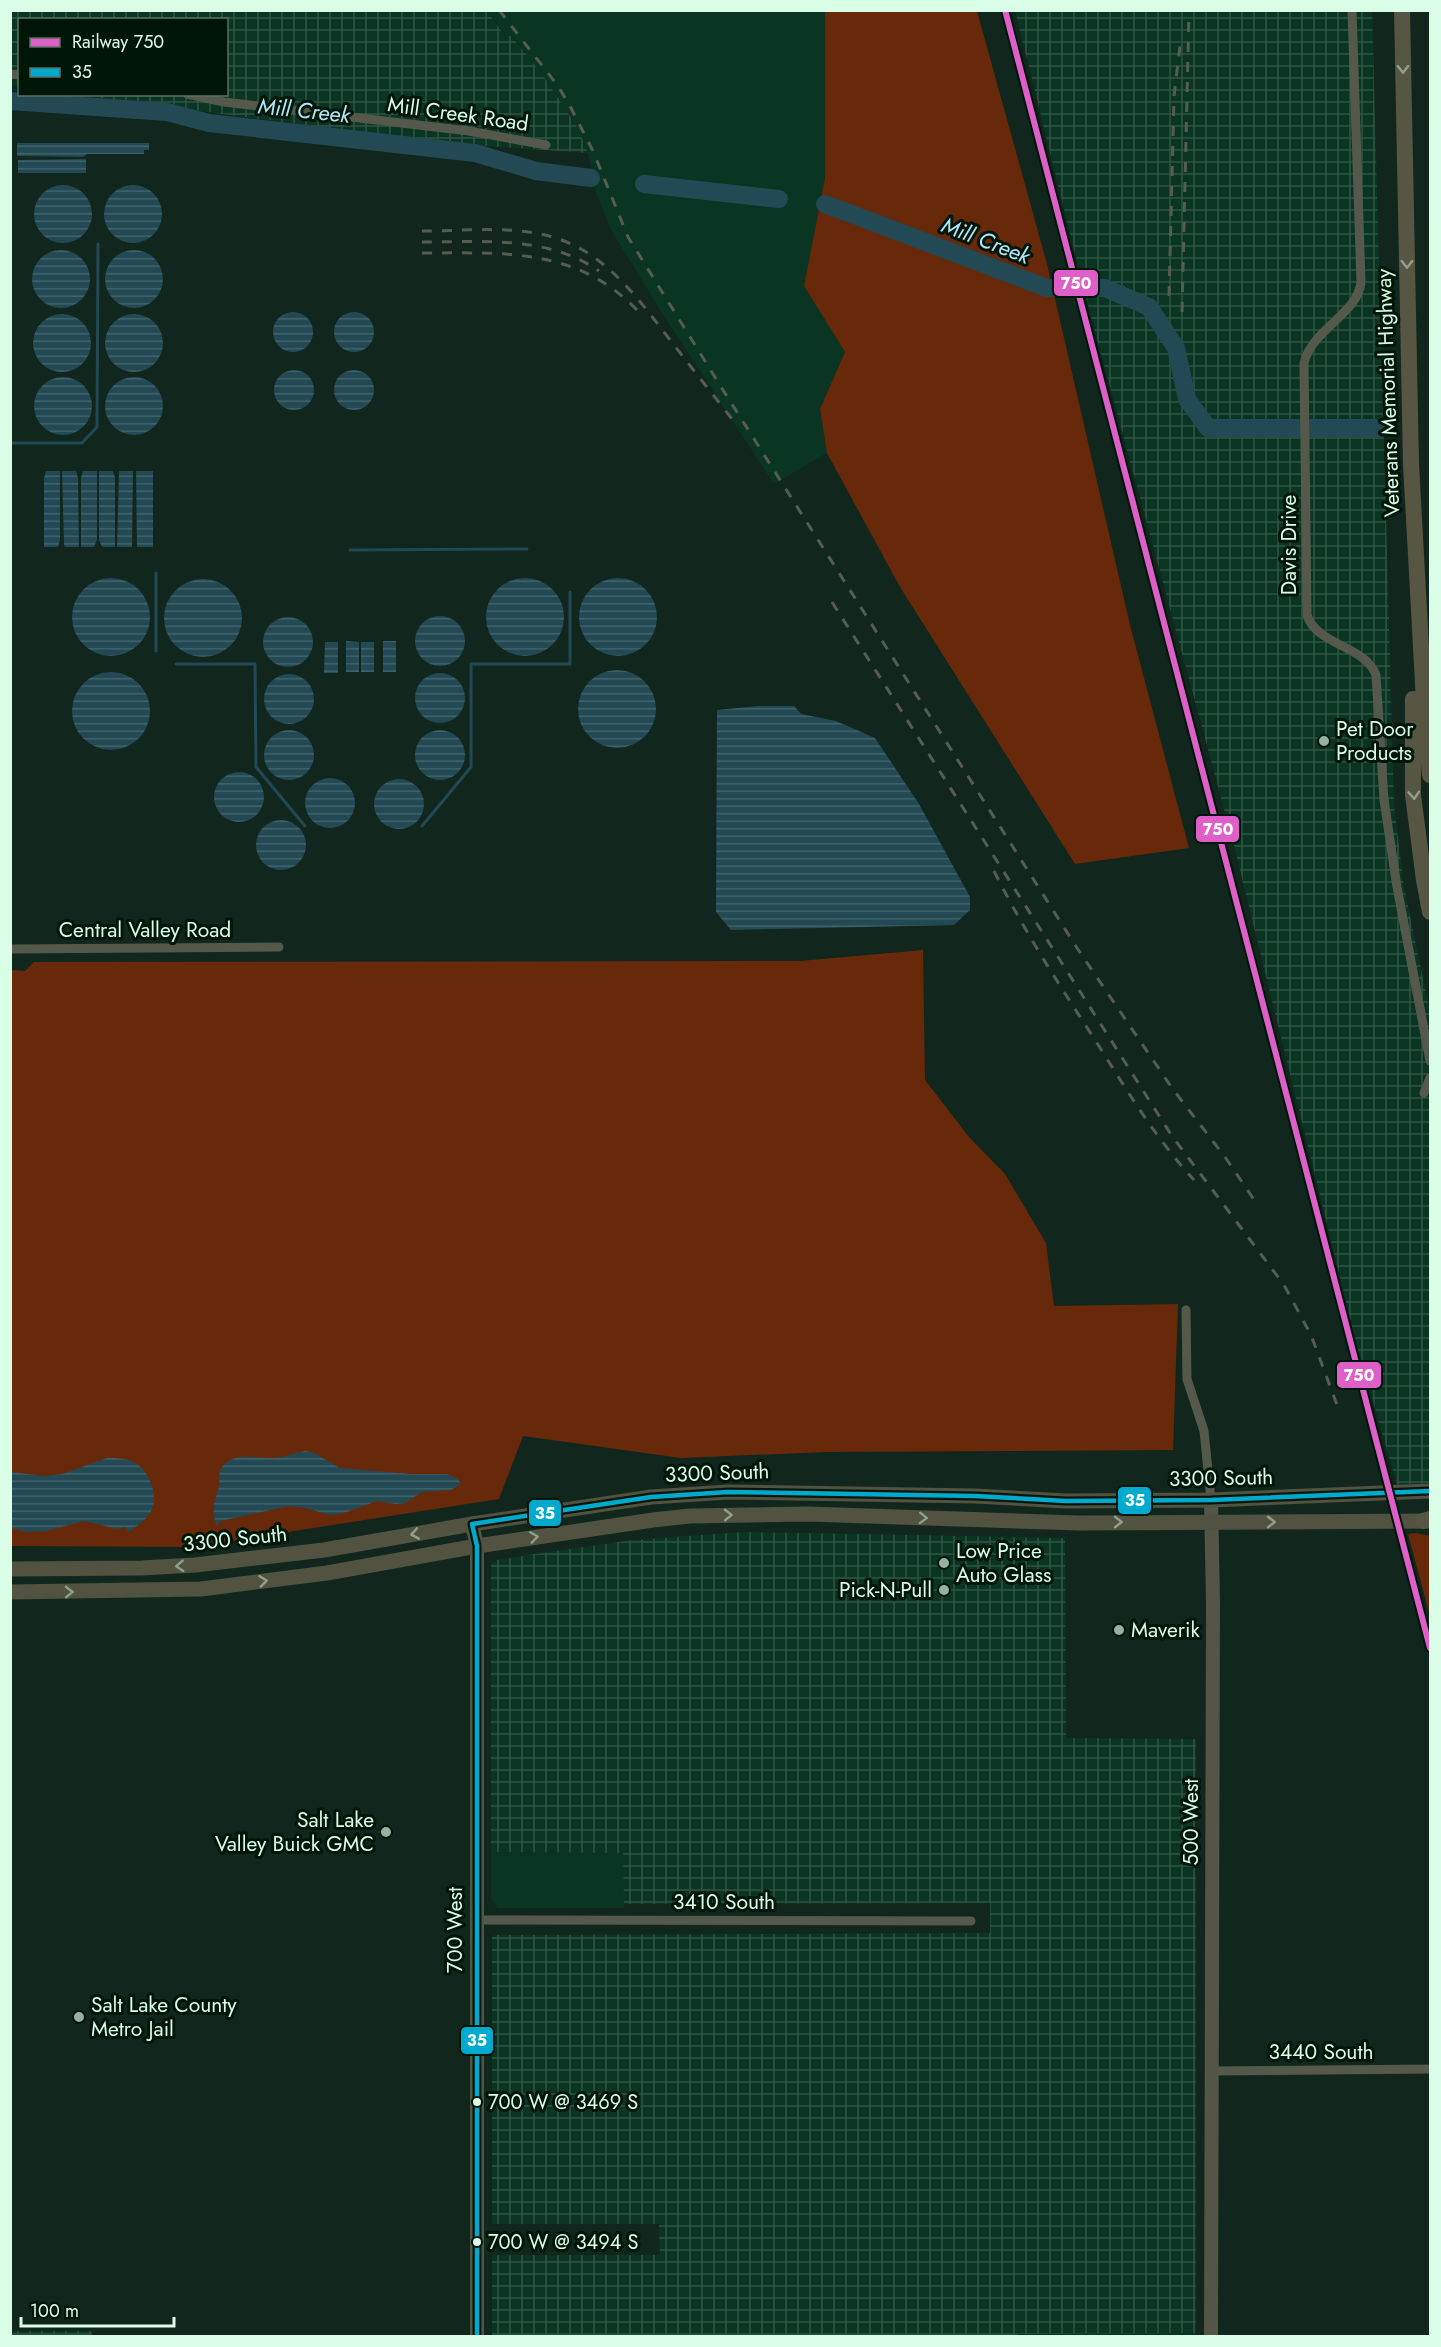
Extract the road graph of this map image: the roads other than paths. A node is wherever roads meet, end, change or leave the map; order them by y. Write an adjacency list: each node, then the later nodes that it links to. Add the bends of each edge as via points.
1 (1352, 10): 10 (street, Davis Drive, via 1360,290 1315,339 1304,363 1308,615 1315,629 1371,665 1376,675 1384,800)
2 (1402, 10): 5 (highway, Veterans Memorial Highway, one-way to 5)
3 (196, 96): 4 (street, Mill Creek Road)
4 (546, 144)
5 (1411, 464): 6 (highway, Veterans Memorial Highway); 7 (highway, one-way to 7, via 1413,795)
6 (1431, 775)
7 (1431, 912)
8 (279, 947): 9 (street, Central Valley Road)
9 (10, 949)
10 (1431, 1061)
11 (1431, 1078): 12 (street)
12 (1424, 1093)
13 (1186, 1310): 15 (street, 500 West, via 1187,1379 1204,1431)
14 (1431, 1491): 15 (main road, 3300 South)
15 (1211, 1500): 17 (main road, 500 West); 18 (main road, 3300 South, via 1066,1501 728,1492 651,1497)
16 (1428, 1520): 17 (main road, 3300 South, one-way to 16)
17 (1212, 1522): 19 (main road, 3300 South, one-way to 17, via 700,1516 808,1514); 25 (main road, 500 West)
18 (472, 1524): 19 (main road, 700 West); 20 (main road, 3300 South, one-way to 20, via 324,1550 195,1565)
19 (477, 1546): 21 (main road, 3300 South, one-way to 19, via 201,1589 337,1571); 22 (main road, 700 West)
20 (10, 1569)
21 (10, 1592)
22 (476, 1920): 23 (street, 3410 South); 26 (main road, 700 West)
23 (971, 1921)
24 (1431, 2069): 25 (street, 3440 South)
25 (1212, 2071): 27 (main road, 500 West)
26 (477, 2337)
27 (1211, 2337)

